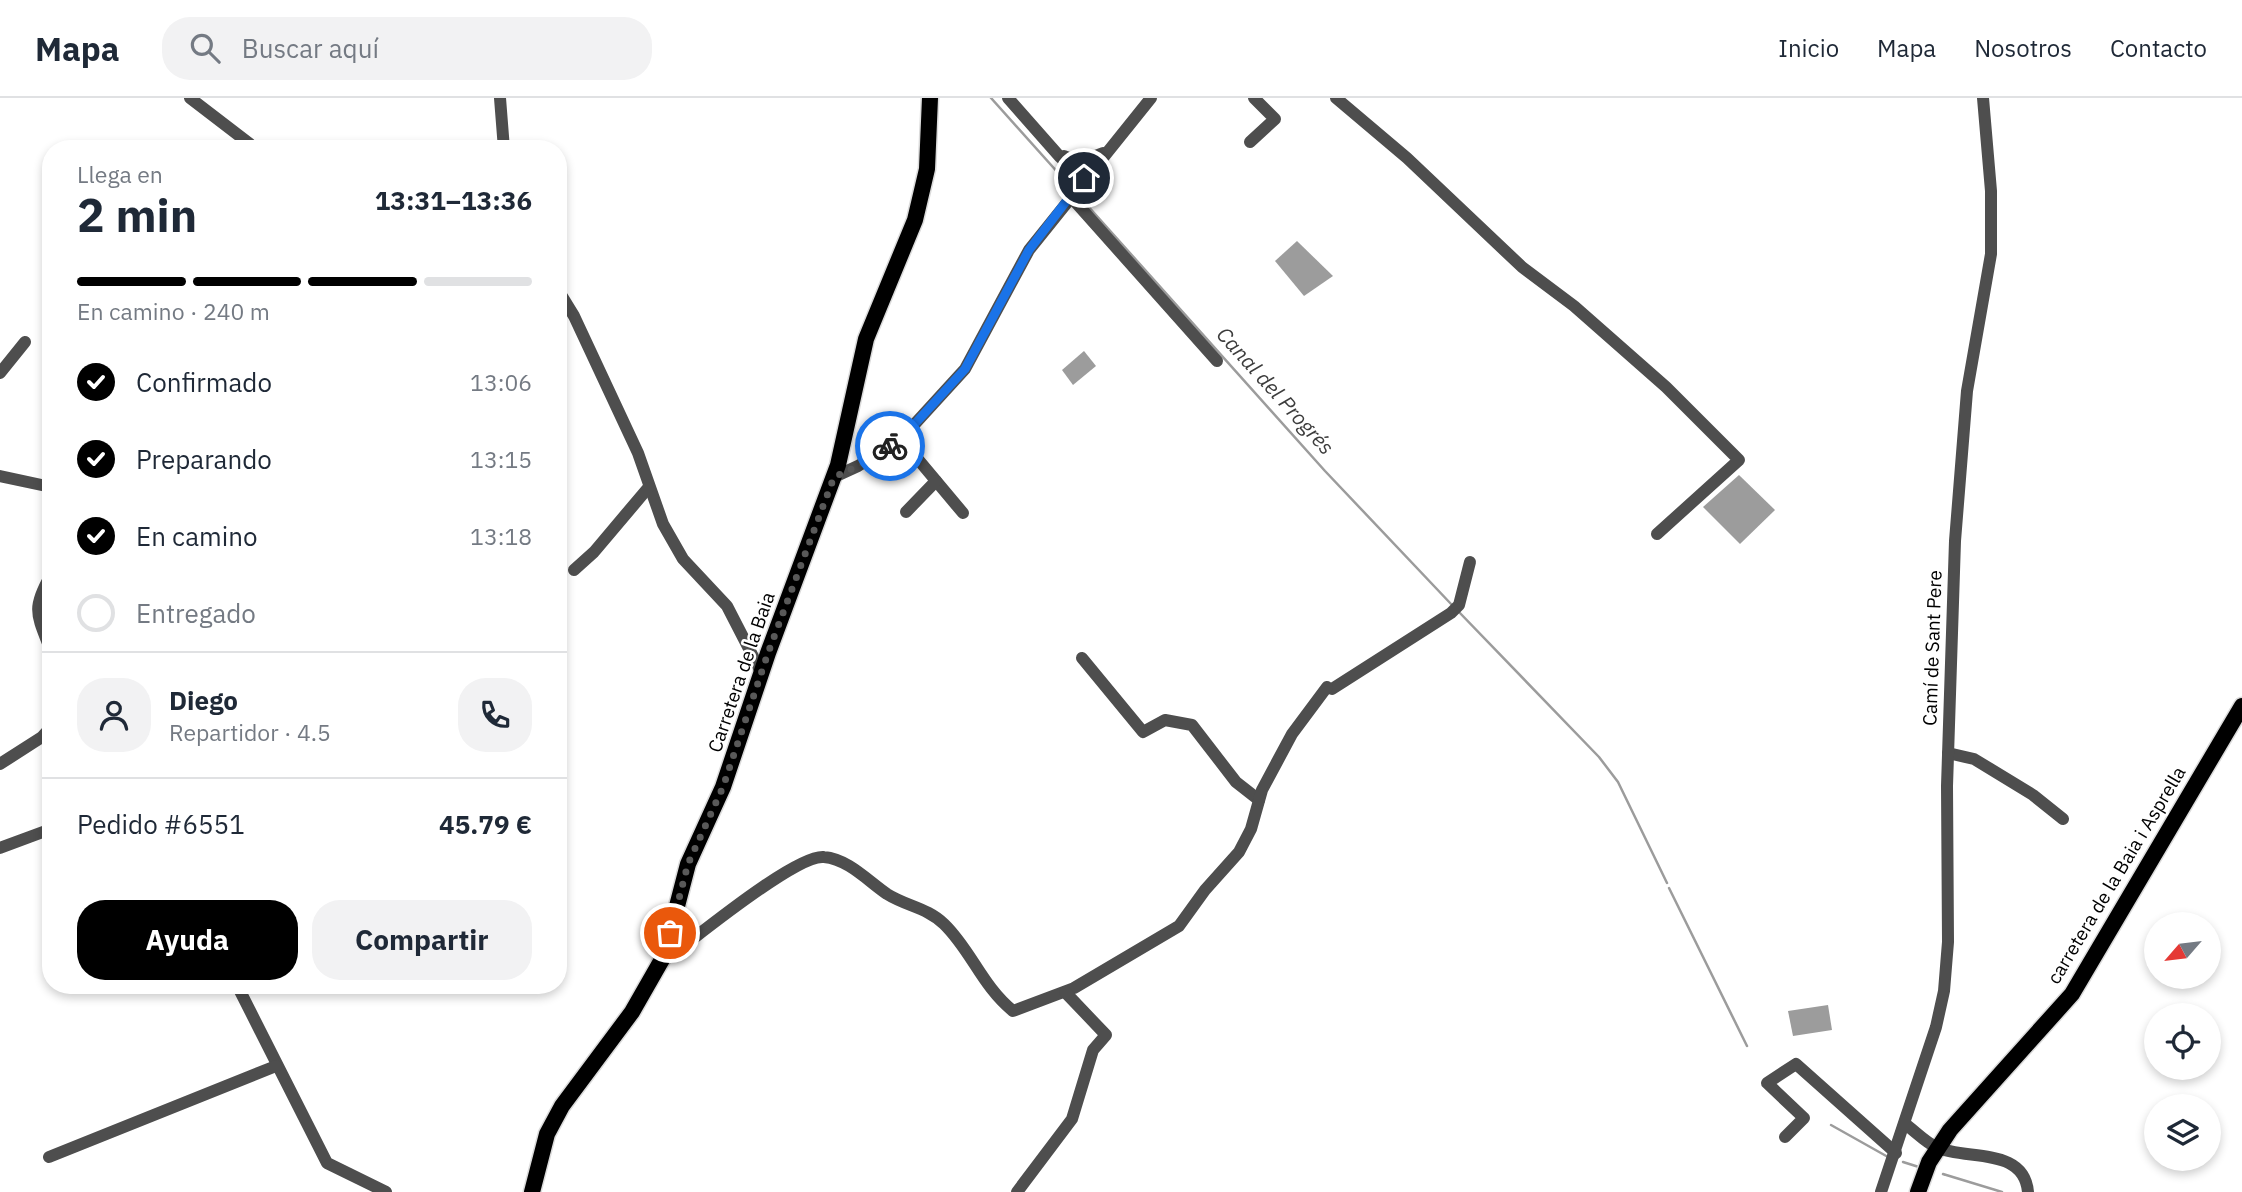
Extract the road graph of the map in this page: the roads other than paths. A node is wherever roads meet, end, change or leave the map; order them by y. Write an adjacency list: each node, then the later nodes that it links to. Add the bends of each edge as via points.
1 (190, 98): 9 (street)
2 (500, 98): 10 (street)
3 (930, 98): 22 (main road, Carretera de la Baia, via 926,169 915,220 866,339)
4 (1008, 98): 13 (street)
5 (1151, 98): 12 (street)
6 (1254, 98): 11 (street, via 1275,119)
7 (1336, 98): 28 (street, via 1522,267 1666,387 1740,460)
8 (1983, 98): 37 (street, Camí de Sant Pere, via 1991,254 1967,391 1955,541)
9 (245, 140)
10 (503, 140)
11 (1250, 142)
12 (1107, 150): 13 (street, via 1079,162); 14 (street)
13 (1057, 153): 14 (street)
14 (1086, 176): 15 (street)
15 (1071, 197): 18 (street); 20 (street, via 1029,250 965,369)
16 (567, 305): 25 (street, via 638,453)
17 (25, 342): 19 (street)
18 (1217, 361)
19 (0, 373)
20 (901, 439): 22 (street); 23 (street)
21 (0, 476): 24 (street)
22 (834, 477): 34 (main road, Carretera de la Baia)
23 (936, 481): 26 (street); 27 (street)
24 (42, 485)
25 (648, 488): 30 (street); 34 (street, via 683,559 727,606)
26 (906, 512)
27 (964, 513)
28 (1657, 534)
29 (1470, 562): 39 (street, via 1459,605 1330,688 1292,734)
30 (574, 570)
31 (42, 590): 32 (street, via 37,613)
32 (42, 627)
33 (1082, 658): 39 (street, via 1143,732 1165,720 1192,725 1236,782)
34 (762, 674): 43 (main road, Carretera de la Baia, via 723,787 688,864)
35 (2242, 706): 49 (main road, carretera de la Baia i Asprella, via 2072,994)
36 (42, 737): 38 (street)
37 (1948, 753): 40 (street, via 1974,759); 47 (street, Camí de Sant Pere, via 1944,990)
38 (0, 764)
39 (1259, 800): 44 (street, via 1239,852 1179,926)
40 (2063, 818)
41 (42, 832): 42 (street)
42 (0, 848)
43 (664, 956): 44 (street, via 793,867 821,856 841,862 890,896 927,911 944,924 996,997 1013,1011); 53 (main road, Carretera de la Baia, via 632,1012 562,1106 547,1134)
44 (1065, 992): 54 (street, via 1106,1034 1093,1050 1072,1119)
45 (240, 994): 46 (street)
46 (276, 1066): 51 (street); 52 (street, via 327,1163)
47 (1905, 1124): 49 (street); 50 (street, Camí de Sant Pere)
48 (1785, 1137): 50 (street, via 1804,1118 1767,1083 1796,1064)
49 (1937, 1147): 56 (main road, carretera de la Baia i Asprella); 57 (street, via 2007,1161 2020,1170)
50 (1896, 1153): 55 (street, Camí de Sant Pere)
51 (49, 1157)
52 (386, 1192)
53 (532, 1192)
54 (1017, 1192)
55 (1881, 1192)
56 (1918, 1192)
57 (2028, 1192)

